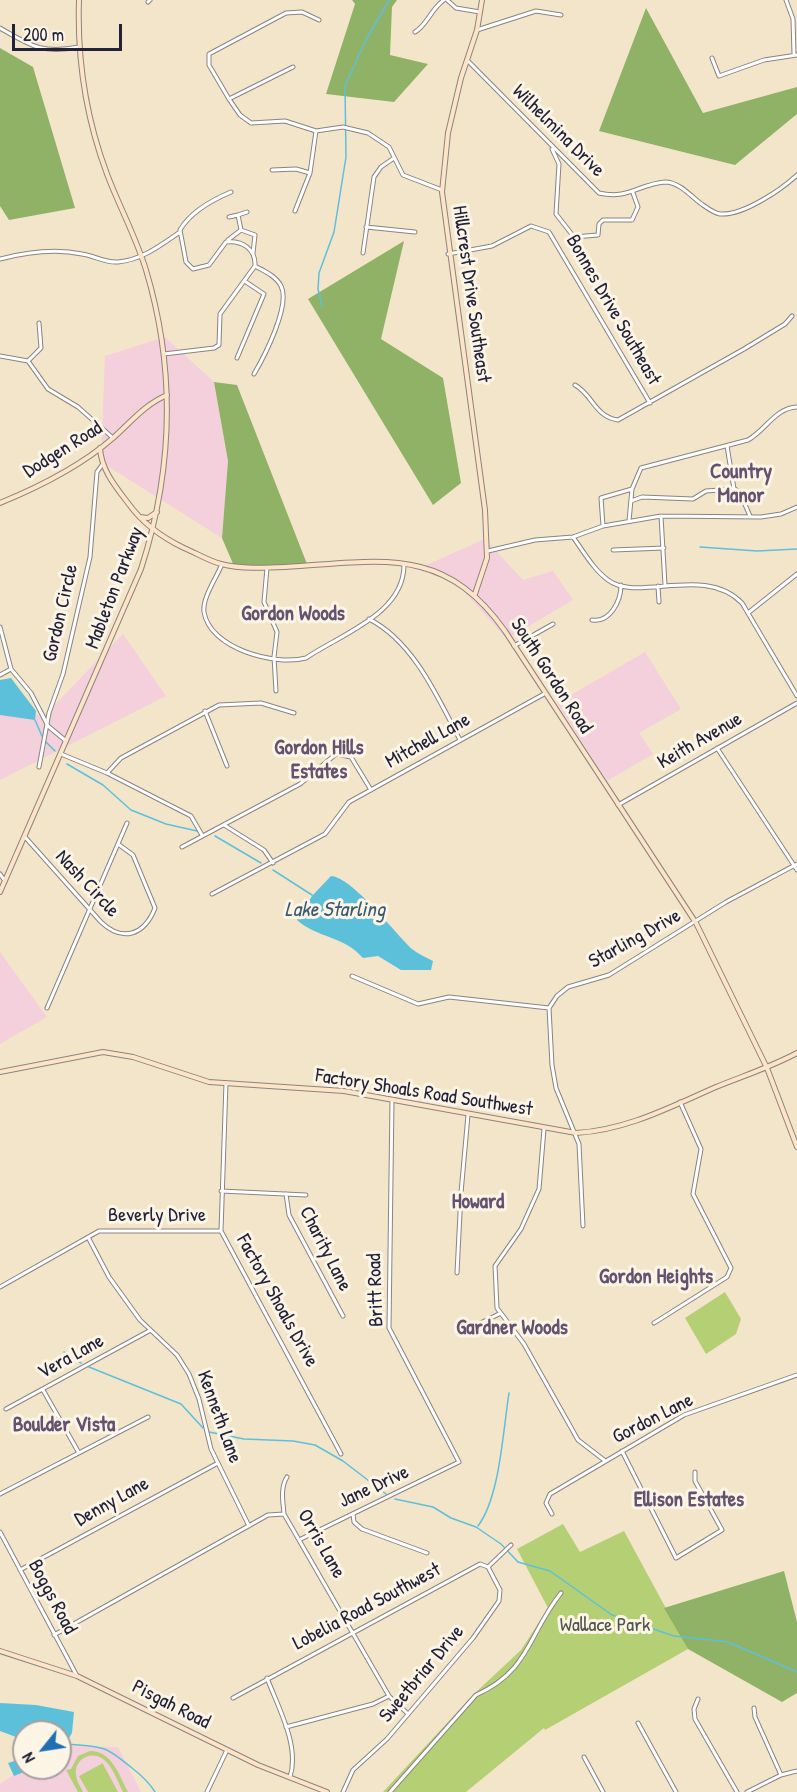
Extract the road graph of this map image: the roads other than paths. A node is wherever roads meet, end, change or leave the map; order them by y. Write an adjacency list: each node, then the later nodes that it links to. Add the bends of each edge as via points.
1 (79, 0): 11 (street, Mableton Parkway)
2 (445, 0): 5 (street, via 456,8); 10 (street, via 432,9)
3 (483, 0): 5 (street, Hillcrest Drive Southeast)
4 (786, 0): 12 (street, via 793,19)
5 (480, 12): 9 (street, Hillcrest Drive Southeast)
6 (561, 15): 9 (street, via 536,11)
7 (319, 20): 16 (street, via 302,12 286,13 209,54 209,65)
8 (0, 28): 11 (street, via 36,49)
9 (477, 30): 14 (street, Hillcrest Drive Southeast)
10 (415, 32)
11 (79, 47): 38 (street, Mableton Parkway, via 95,139)
12 (796, 55): 13 (street, via 764,60 719,76)
13 (712, 58)
14 (467, 60): 18 (street, Wilhelmina Drive); 23 (street, Hillcrest Drive Southeast, via 448,133)
15 (293, 67): 16 (street)
16 (229, 99): 17 (street, via 251,123 285,121)
17 (316, 131): 19 (street, via 343,127 368,133 383,141); 21 (street)
18 (551, 147): 25 (street, Wilhelmina Drive, via 599,193 615,197); 25 (street, via 559,164 556,214 574,237 598,235 603,220 632,220 639,207)
19 (394, 158): 23 (street, via 408,178); 30 (street, via 374,177)
20 (272, 170): 21 (street, via 289,168)
21 (310, 173): 26 (street)
22 (797, 175): 25 (street, Wilhelmina Drive, via 775,193 738,211 721,214 667,182)
23 (442, 190): 37 (street, Hillcrest Drive Southeast)
24 (231, 192): 32 (street, via 192,214)
25 (633, 193)
26 (295, 211)
27 (247, 212): 28 (street)
28 (238, 215): 29 (street); 31 (street)
29 (229, 217)
30 (366, 226): 33 (street); 36 (street)
31 (241, 230): 34 (street); 35 (street, via 255,235)
32 (180, 232): 34 (street, via 186,261 193,269 209,265); 38 (street)
33 (415, 232)
34 (226, 242): 35 (street, via 233,241)
35 (254, 253): 40 (street)
36 (363, 253)
37 (448, 254): 51 (street, Bonnes Drive Southeast, via 492,246 531,226 549,232); 72 (street, Hillcrest Drive Southeast, via 483,488)
38 (141, 256): 39 (street, via 112,262 48,251); 44 (street, Mableton Parkway, via 158,315)
39 (0, 260)
40 (255, 266): 41 (street); 48 (street, via 277,280 284,294 268,346)
41 (246, 281): 44 (street, via 220,314 219,345); 46 (street, via 264,294)
42 (792, 316): 51 (street)
43 (39, 323): 47 (street, via 41,348)
44 (164, 354): 50 (street, Mableton Parkway)
45 (0, 356): 47 (street)
46 (237, 358)
47 (28, 361): 53 (street, via 48,389 78,407)
48 (254, 374)
49 (575, 385): 51 (street, via 608,418 618,420)
50 (168, 395): 53 (street, Dodgen Road, via 133,417); 62 (street, Mableton Parkway, via 167,449)
51 (650, 403)
52 (797, 407): 54 (street, via 783,410 757,435)
53 (113, 438): 55 (street, Dodgen Road)
54 (727, 446): 57 (street, via 648,464 637,473); 58 (street)
55 (100, 448): 56 (street); 60 (street, Dodgen Road)
56 (102, 465): 65 (street, South Gordon Road); 97 (street, Gordon Circle, via 97,472 90,557)
57 (632, 489): 59 (street); 67 (street, via 601,498)
58 (734, 489): 59 (street, via 706,491 693,499 642,497); 64 (street, via 740,493)
59 (630, 501): 66 (street)
60 (0, 503)
61 (797, 507): 64 (street, via 778,514)
62 (157, 512): 65 (street, via 148,518); 68 (street, Mableton Parkway)
63 (661, 516): 64 (street); 66 (street); 70 (street)
64 (750, 516)
65 (139, 517): 68 (street, South Gordon Road)
66 (629, 521): 67 (street)
67 (603, 526): 69 (street)
68 (154, 531): 74 (street, South Gordon Road); 99 (street, Mableton Parkway, via 129,600)
69 (573, 537): 72 (street, via 536,540); 77 (street, via 598,571)
70 (664, 548): 71 (street); 79 (street)
71 (613, 550)
72 (488, 551): 80 (street, Hillcrest Drive Southeast, via 486,568)
73 (404, 563): 75 (street, South Gordon Road, via 373,560); 80 (street, South Gordon Road, via 434,571); 83 (street, via 402,586)
74 (222, 564): 75 (street, South Gordon Road); 88 (street, via 204,606 209,625 222,640 240,651)
75 (267, 568): 88 (street, via 264,602 277,632)
76 (797, 574): 82 (street)
77 (621, 585): 78 (street); 84 (street, via 618,602 609,614)
78 (658, 585): 79 (street); 81 (street)
79 (665, 585): 82 (street, via 726,590 734,594)
80 (475, 594): 87 (street, South Gordon Road)
81 (659, 602)
82 (748, 613): 93 (street)
83 (369, 619): 88 (street, via 306,658); 98 (street, via 409,652)
84 (592, 620)
85 (553, 624): 87 (street)
86 (0, 627): 89 (street)
87 (514, 646): 92 (street, South Gordon Road)
88 (274, 657): 91 (street)
89 (11, 669): 90 (street); 97 (street, via 31,693)
90 (0, 675)
91 (276, 691)
92 (544, 694): 98 (street, Mitchell Lane); 106 (street, South Gordon Road)
93 (797, 696)
94 (797, 703): 100 (street, Keith Avenue)
95 (205, 711): 96 (street, via 219,705 249,703); 102 (street); 104 (street, via 121,758)
96 (294, 713)
97 (48, 726): 99 (street); 103 (street, Gordon Circle)
98 (460, 740): 105 (street, Mitchell Lane)
99 (66, 741): 101 (street, Mableton Parkway)
100 (717, 748): 106 (street, Keith Avenue); 114 (street)
101 (61, 754): 104 (street); 110 (street, Mableton Parkway)
102 (227, 766)
103 (39, 767)
104 (107, 773): 109 (street, via 191,816)
105 (371, 790): 108 (street, via 351,757 336,754 300,784); 113 (street, Mitchell Lane, via 348,802 325,834)
106 (618, 806): 121 (street, South Gordon Road)
107 (127, 823): 111 (street)
108 (224, 825): 109 (street); 113 (street, via 264,850)
109 (203, 835): 112 (street)
110 (24, 837): 117 (street, Mableton Parkway); 120 (street, Nash Circle)
111 (118, 844): 120 (street); 120 (street, Nash Circle, via 129,850 137,862 154,902 153,912 140,928 121,935)
112 (182, 847)
113 (273, 863): 119 (street, Mitchell Lane)
114 (795, 865): 115 (street); 121 (street, Starling Drive)
115 (797, 870)
116 (0, 874): 117 (street)
117 (5, 881): 118 (street, Mableton Parkway)
118 (0, 892)
119 (212, 894)
120 (90, 912): 123 (street)
121 (696, 923): 124 (street, Starling Drive, via 609,975 563,990); 126 (street, South Gordon Road)
122 (352, 976): 124 (street, via 418,1004 449,997)
123 (46, 1008)
124 (549, 1008): 133 (street, via 556,1088)
125 (797, 1053): 126 (street, Factory Shoals Road Southwest)
126 (767, 1068): 130 (street, Factory Shoals Road Southwest); 134 (street, South Gordon Road)
127 (0, 1072): 128 (street, Factory Shoals Road Southwest, via 102,1052)
128 (226, 1083): 129 (street, Factory Shoals Road Southwest, via 344,1091); 135 (street, Factory Shoals Drive)
129 (392, 1100): 131 (street, Factory Shoals Road Southwest); 157 (street, Britt Road, via 388,1323)
130 (680, 1102): 133 (street, Factory Shoals Road Southwest, via 633,1123); 145 (street, via 701,1149 693,1194 731,1268 727,1277)
131 (468, 1115): 132 (street, Factory Shoals Road Southwest); 141 (street)
132 (544, 1129): 133 (street, Factory Shoals Road Southwest); 143 (street, via 539,1189 521,1229 495,1266)
133 (576, 1133): 138 (street)
134 (797, 1147)
135 (221, 1191): 136 (street); 139 (street, Factory Shoals Drive)
136 (286, 1194): 137 (street); 144 (street, Charity Lane, via 294,1226)
137 (306, 1195)
138 (583, 1226)
139 (221, 1230): 140 (street, Beverly Drive, via 130,1229 99,1231); 154 (street, Factory Shoals Drive)
140 (88, 1237): 142 (street, Beverly Drive); 146 (street, Kenneth Lane, via 109,1276)
141 (457, 1273)
142 (0, 1287)
143 (499, 1314): 147 (street); 155 (street, via 524,1344 579,1440)
144 (343, 1316)
145 (654, 1323)
146 (149, 1331): 149 (street, Vera Lane); 156 (street, Kenneth Lane, via 177,1355 189,1374 199,1399 206,1436)
147 (460, 1333)
148 (797, 1375): 152 (street, Gordon Lane, via 684,1415)
149 (43, 1390): 150 (street, Vera Lane); 153 (street)
150 (6, 1408)
151 (148, 1417): 153 (street)
152 (622, 1451): 155 (street, Gordon Lane); 158 (street, via 676,1558 722,1530 695,1481)
153 (80, 1454): 160 (street)
154 (341, 1454)
155 (604, 1460): 163 (street, Gordon Lane, via 546,1499)
156 (218, 1462): 164 (street, Kenneth Lane); 170 (street, Denny Lane)
157 (459, 1462): 162 (street, Jane Drive)
158 (695, 1472)
159 (287, 1477): 161 (street, Orris Lane, via 282,1493)
160 (0, 1494)
161 (284, 1514): 164 (street, via 268,1515); 166 (street, Orris Lane)
162 (353, 1514): 166 (street, Jane Drive); 168 (street, via 354,1522 362,1528)
163 (552, 1514)
164 (249, 1526): 173 (street)
165 (0, 1534): 170 (street, Boggs Road)
166 (301, 1539): 172 (street, Orris Lane)
167 (511, 1545): 169 (street, Lobelia Road Southwest)
168 (427, 1553)
169 (488, 1566): 172 (street, Lobelia Road Southwest, via 480,1564); 181 (street, Sweetbriar Drive, via 500,1590 499,1601 473,1638)
170 (20, 1570): 173 (street, Boggs Road)
171 (561, 1593): 192 (street, via 545,1613 521,1662 493,1688 476,1695)
172 (352, 1631): 176 (street, Lobelia Road Southwest); 177 (street, Orris Lane)
173 (54, 1635): 175 (street, Boggs Road)
174 (0, 1650): 175 (street, Pisgah Road)
175 (77, 1676): 184 (street, Pisgah Road)
176 (267, 1678): 178 (street, Lobelia Road Southwest); 183 (street)
177 (389, 1696): 181 (street, Orris Lane); 183 (street, via 373,1704)
178 (233, 1698)
179 (698, 1699): 195 (street, via 695,1719)
180 (754, 1708): 187 (street)
181 (407, 1713): 191 (street, Sweetbriar Drive, via 387,1739 353,1770)
182 (638, 1723): 194 (street)
183 (286, 1727): 188 (street, via 292,1755)
184 (227, 1750): 188 (street, Pisgah Road); 189 (street)
185 (584, 1757): 193 (street)
186 (797, 1771): 187 (street)
187 (781, 1775): 196 (street)
188 (290, 1779): 190 (street, Pisgah Road)
189 (207, 1792)
190 (327, 1792)
191 (343, 1792)
192 (390, 1792)
193 (603, 1792)
194 (676, 1792)
195 (737, 1792)
196 (747, 1792)

